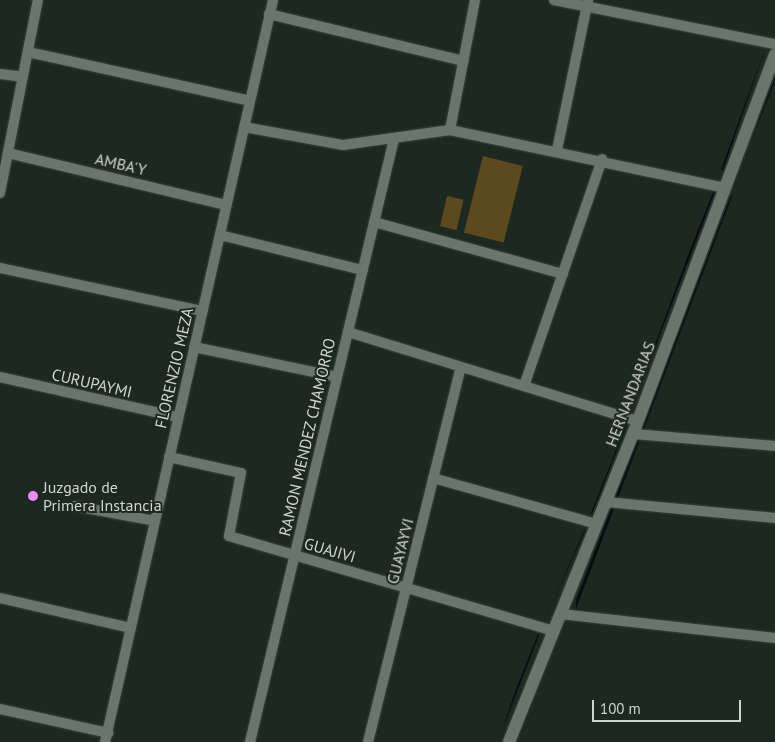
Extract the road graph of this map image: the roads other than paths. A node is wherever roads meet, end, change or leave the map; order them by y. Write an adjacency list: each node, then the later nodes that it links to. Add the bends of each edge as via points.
1 (38, 0): 8 (street)
2 (273, 0): 6 (street, FLORENZIO MEZA)
3 (474, 0): 10 (street)
4 (554, 0): 5 (street)
5 (587, 4): 7 (street); 17 (street)
6 (269, 14): 10 (street); 13 (street, FLORENZIO MEZA)
7 (775, 44)
8 (28, 52): 12 (street); 13 (street)
9 (775, 55): 20 (street, HERNANDARIAS)
10 (463, 61): 15 (street)
11 (0, 74): 12 (street)
12 (23, 77): 18 (street)
13 (250, 101): 14 (street, FLORENZIO MEZA)
14 (244, 126): 16 (street, via 328,144); 22 (street, FLORENZIO MEZA)
15 (450, 130): 16 (street); 17 (street)
16 (394, 139): 23 (street, RAMON MENDEZ CHAMORRO)
17 (557, 150): 19 (street)
18 (8, 153): 21 (street); 22 (street, AMBA'Y)
19 (602, 159): 20 (street); 27 (street)
20 (726, 188): 36 (street, HERNANDARIAS)
21 (0, 190)
22 (226, 204): 24 (street, FLORENZIO MEZA)
23 (374, 222): 26 (street, RAMON MENDEZ CHAMORRO); 27 (street)
24 (220, 235): 26 (street); 28 (street, FLORENZIO MEZA)
25 (0, 268): 28 (street)
26 (363, 270): 29 (street, RAMON MENDEZ CHAMORRO)
27 (563, 274): 34 (street)
28 (202, 311): 30 (street, FLORENZIO MEZA)
29 (348, 332): 31 (street); 33 (street, RAMON MENDEZ CHAMORRO)
30 (194, 347): 33 (street); 35 (street, FLORENZIO MEZA)
31 (461, 367): 34 (street); 40 (street, GUAYAYVI)
32 (0, 377): 35 (street, CURUPAYMI)
33 (337, 377): 46 (street, RAMON MENDEZ CHAMORRO)
34 (524, 386): 36 (street)
35 (178, 417): 39 (street, FLORENZIO MEZA)
36 (638, 421): 37 (street, HERNANDARIAS)
37 (632, 434): 38 (street); 41 (street, HERNANDARIAS)
38 (775, 446)
39 (170, 457): 44 (street, FLORENZIO MEZA); 46 (street, GUAJIVI, via 241,474 229,536)
40 (434, 478): 45 (street); 47 (street, GUAYAYVI)
41 (606, 502): 43 (street); 45 (street, HERNANDARIAS)
42 (74, 506): 44 (street)
43 (775, 518)
44 (155, 521): 50 (street, FLORENZIO MEZA)
45 (597, 524): 49 (street, HERNANDARIAS)
46 (295, 555): 47 (street, GUAJIVI); 55 (street, RAMON MENDEZ CHAMORRO)
47 (406, 588): 51 (street, GUAJIVI); 56 (street, GUAYAYVI)
48 (0, 598): 50 (street)
49 (561, 614): 51 (street, HERNANDARIAS); 52 (street)
50 (131, 628): 54 (street, FLORENZIO MEZA)
51 (554, 631): 57 (street, HERNANDARIAS)
52 (775, 638)
53 (0, 710): 54 (street)
54 (107, 737)
55 (250, 742)
56 (368, 742)
57 (509, 742)

